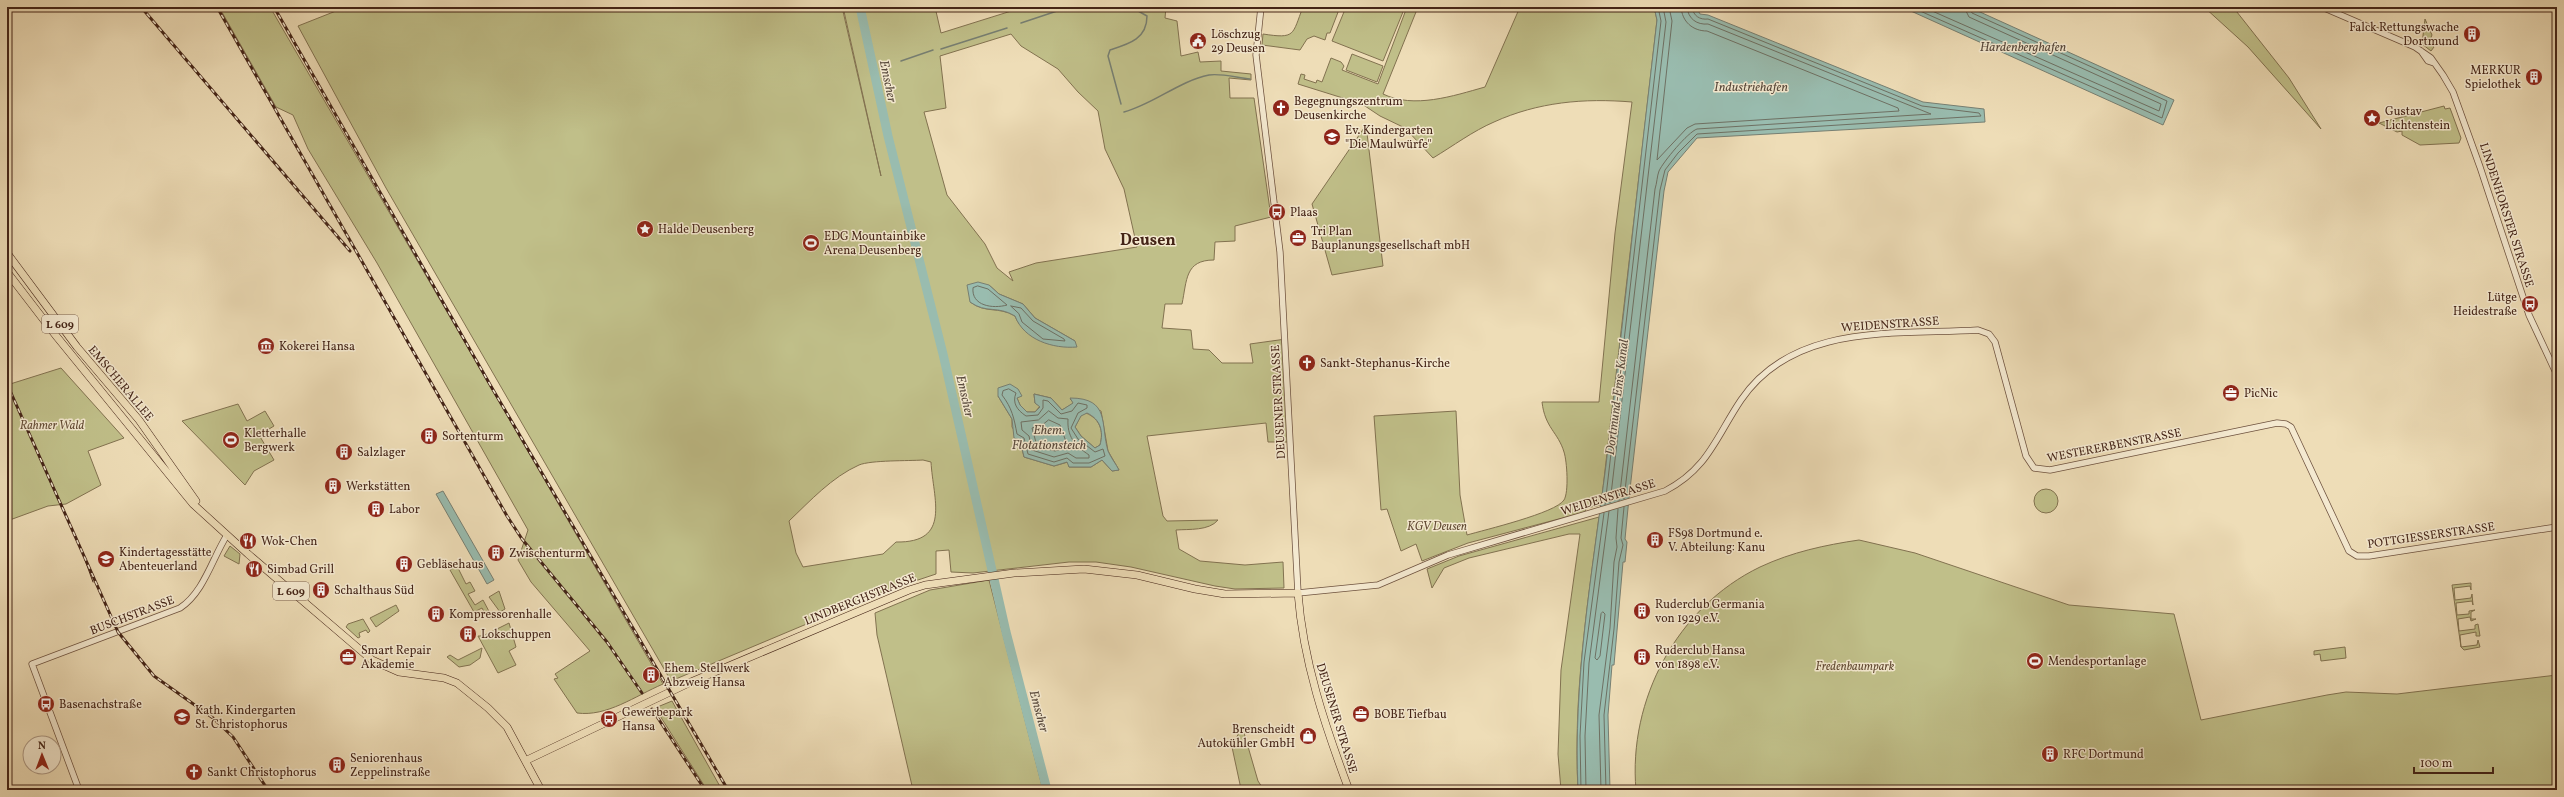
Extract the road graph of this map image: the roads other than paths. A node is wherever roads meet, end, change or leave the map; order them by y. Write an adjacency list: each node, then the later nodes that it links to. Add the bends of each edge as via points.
1 (1261, 7): 11 (street, DEUSENER STRASSE, via 1256,55 1280,252)
2 (2322, 7): 6 (street, LINDENHORSTER STRASSE, via 2427,54 2453,92 2504,232 2529,315)
3 (7, 253): 8 (main road, EMSCHERALLEE / L 609, via 77,347 139,420)
4 (7, 272): 8 (main road, EMSCHERALLEE / L 609, via 164,471 193,504)
5 (1989, 334): 7 (street, WESTERERBENSTRASSE, via 1995,342 2026,456 2034,468 2050,470 2277,423); 11 (street, WEIDENSTRASSE, via 1978,330 1848,337 1822,342 1799,351 1772,367 1748,389 1713,449 1692,474 1676,486 1642,500 1448,554 1376,585)
6 (2557, 375)
7 (2291, 427): 9 (street, POTTGIESSERSTRASSE, via 2349,551 2357,556)
8 (201, 509): 10 (main road, EMSCHERALLEE / L 609)
9 (2557, 527)
10 (227, 535): 12 (main road, EMSCHERALLEE / L 609, via 378,664 399,672 444,678 457,683 488,708 506,727); 13 (street, BUSCHSTRASSE, via 191,601 180,608 32,664)
11 (1298, 593): 12 (main road, LINDBERGHSTRASSE, via 1214,593 1097,569 974,577 909,590 691,682); 15 (main road, DEUSENER STRASSE, via 1308,662)
12 (527, 760): 14 (main road, EMSCHERALLEE / L 609)
13 (79, 790)
14 (541, 790)
15 (1348, 790)

